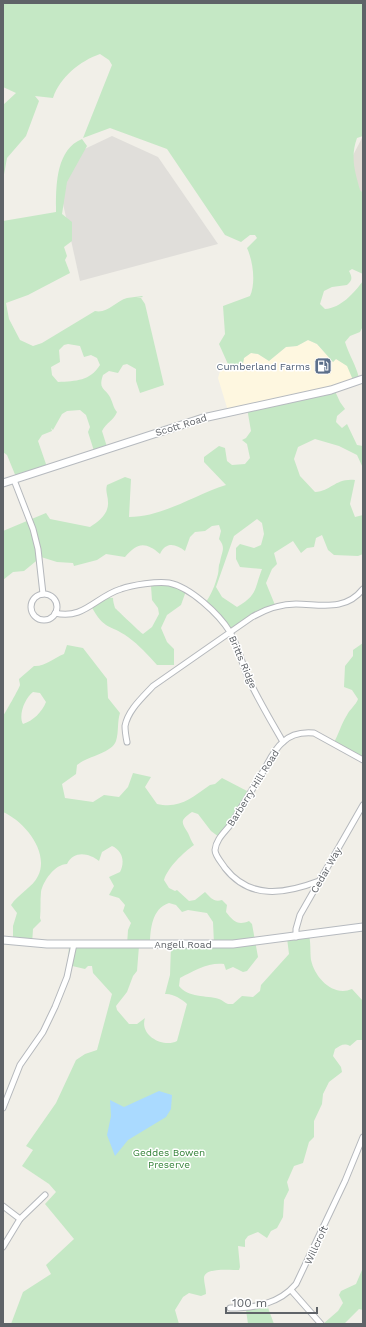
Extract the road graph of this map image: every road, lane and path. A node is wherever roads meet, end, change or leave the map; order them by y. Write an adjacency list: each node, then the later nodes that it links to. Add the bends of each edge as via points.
1 (363, 379): 2 (street, Scott Road, via 331,390 181,424)
2 (14, 480): 3 (street, Scott Road); 5 (street, via 33,529)
3 (3, 483)
4 (363, 589): 7 (street, via 354,598 336,605 296,604 274,607)
5 (43, 594): 6 (street, via 53,598 57,608); 6 (street, Britts Ridge, via 32,600 31,611 45,620)
6 (55, 613): 7 (street, Britts Ridge, via 73,615 121,589 168,583 177,585 200,600)
7 (230, 631): 8 (street, via 162,679 143,696 134,707 125,726); 9 (street, Britts Ridge, via 249,679)
8 (127, 742)
9 (283, 742): 10 (street, Barberry Hill Road, via 299,734 314,733); 12 (street, Barberry Hill Road, via 236,817 219,838 215,850 231,875 247,887 274,892)
10 (363, 760)
11 (363, 805): 12 (street, Cedar Way)
12 (319, 881): 14 (street, Cedar Way, via 300,915)
13 (363, 927): 14 (street, Angell Road)
14 (296, 937): 16 (street, Angell Road, via 234,944)
15 (3, 940): 16 (street, Angell Road)
16 (74, 944): 17 (street, via 67,977 55,1007 43,1032 17,1070)
17 (3, 1108)
18 (363, 1137): 23 (street, Willcroft, via 306,1265)
19 (45, 1195): 21 (street)
20 (3, 1206): 21 (street)
21 (20, 1219): 22 (street)
22 (3, 1247)
23 (291, 1290): 24 (street, Willcroft, via 268,1304); 25 (street)
24 (230, 1308)
25 (321, 1324)

